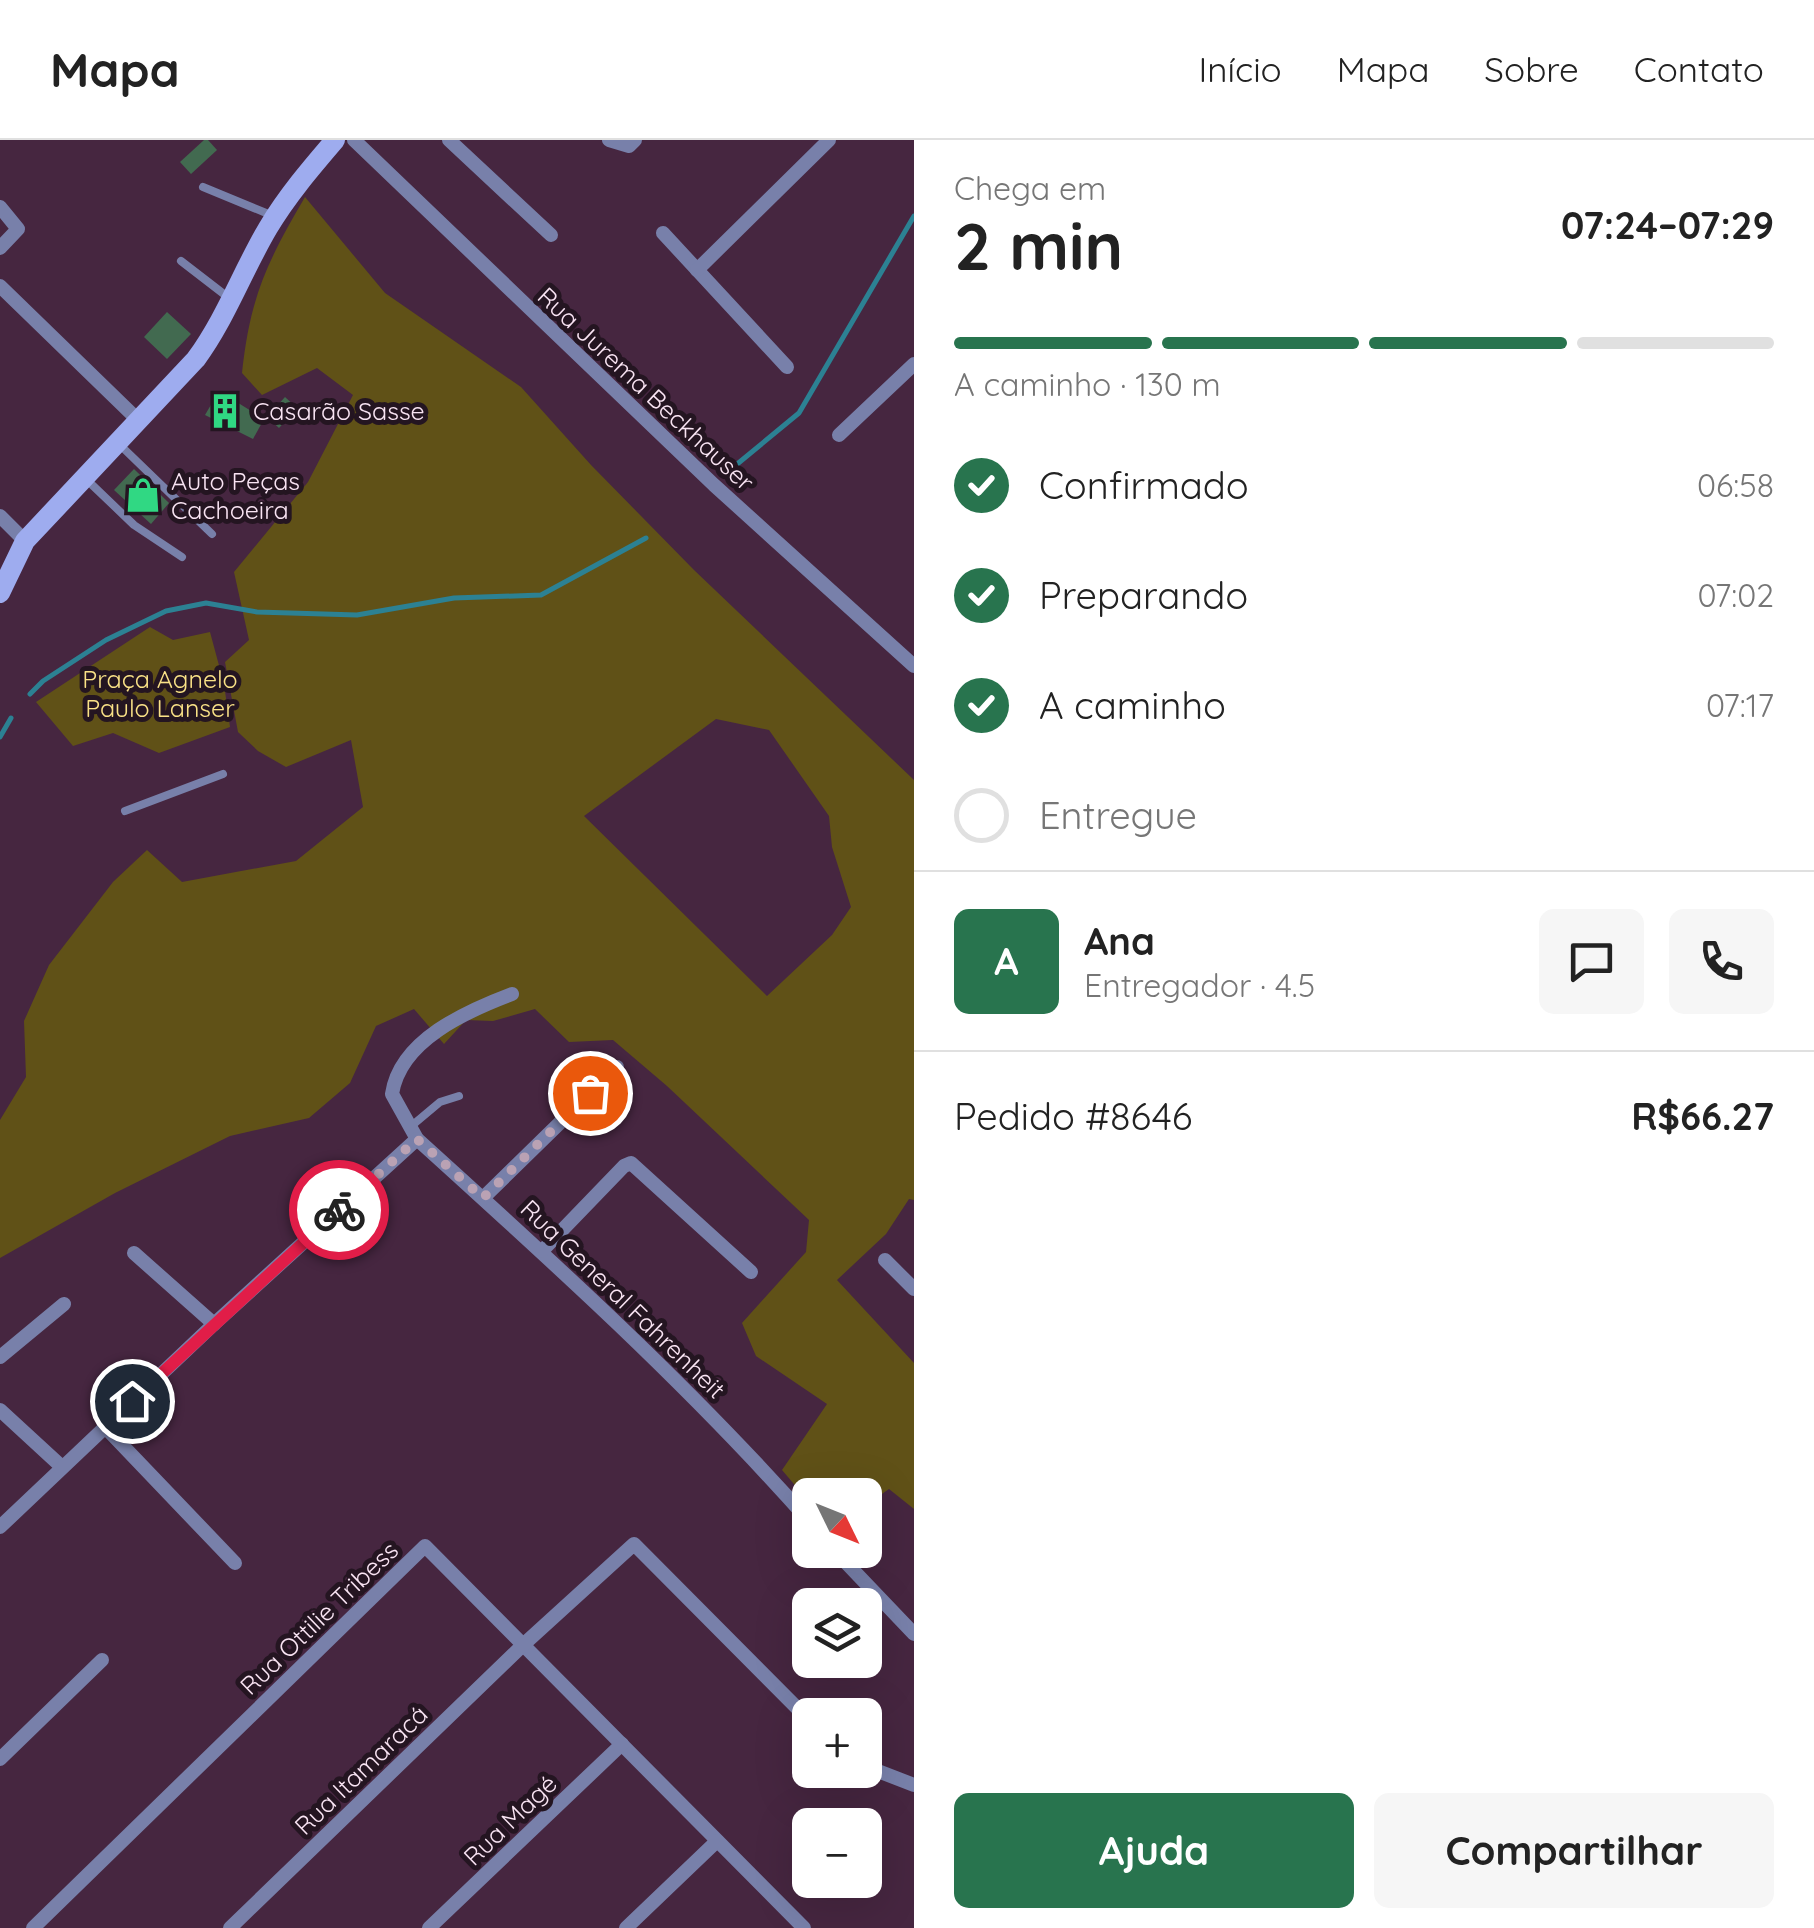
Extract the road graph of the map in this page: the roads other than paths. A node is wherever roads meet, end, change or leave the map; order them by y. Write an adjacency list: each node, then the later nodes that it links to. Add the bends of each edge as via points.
1 (335, 140): 9 (main road)
2 (354, 140): 28 (street, Rua Jurema Beckhauser)
3 (450, 140): 10 (street)
4 (609, 140): 6 (street)
5 (828, 140): 14 (street)
6 (632, 143)
7 (203, 187): 9 (lane)
8 (0, 207): 12 (street, via 18,229)
9 (275, 217): 16 (main road)
10 (551, 234)
11 (663, 234): 14 (street)
12 (0, 248)
13 (182, 261): 16 (lane)
14 (697, 270): 18 (street)
15 (0, 286): 19 (street)
16 (233, 300): 19 (main road, via 196,359)
17 (914, 364): 20 (street)
18 (787, 367)
19 (138, 420): 21 (main road)
20 (838, 435)
21 (117, 442): 22 (main road); 24 (lane)
22 (84, 476): 25 (main road); 26 (lane, via 134,525)
23 (0, 516): 25 (street)
24 (212, 534)
25 (24, 541): 27 (main road)
26 (182, 557)
27 (0, 593)
28 (914, 666)
29 (223, 774): 30 (lane)
30 (125, 812)
31 (512, 994): 34 (street, via 446,1025 400,1068 392,1094)
32 (617, 1066): 35 (street)
33 (459, 1096): 34 (lane, via 440,1102)
34 (413, 1133): 35 (street, Rua General Fahrenheit); 42 (street)
35 (483, 1198): 36 (street, Rua General Fahrenheit)
36 (542, 1251): 39 (street, via 630,1164); 47 (street, Rua General Fahrenheit)
37 (134, 1253): 42 (street)
38 (886, 1260): 40 (street)
39 (751, 1272)
40 (914, 1290)
41 (64, 1304): 43 (street)
42 (214, 1324): 45 (street)
43 (0, 1357)
44 (0, 1410): 46 (street)
45 (105, 1427): 46 (street); 49 (street)
46 (62, 1468): 48 (street)
47 (792, 1502)
48 (0, 1528)
49 (234, 1563)
50 (851, 1568): 51 (street)
51 (914, 1634)
52 (523, 1645): 54 (street, Rua Itamaracá, via 634,1544); 55 (street, Rua Ottilie Tribess); 60 (street, Rua Ottilie Tribess, via 425,1546); 61 (street, Rua Itamaracá)
53 (102, 1660): 56 (street)
54 (792, 1703)
55 (622, 1744): 59 (street, Rua Ottilie Tribess); 62 (street, Rua Magé)
56 (0, 1759)
57 (882, 1773): 58 (street)
58 (914, 1786)
59 (717, 1840): 63 (street); 64 (street, Rua Ottilie Tribess)
60 (33, 1928)
61 (230, 1928)
62 (429, 1928)
63 (626, 1928)
64 (804, 1928)

